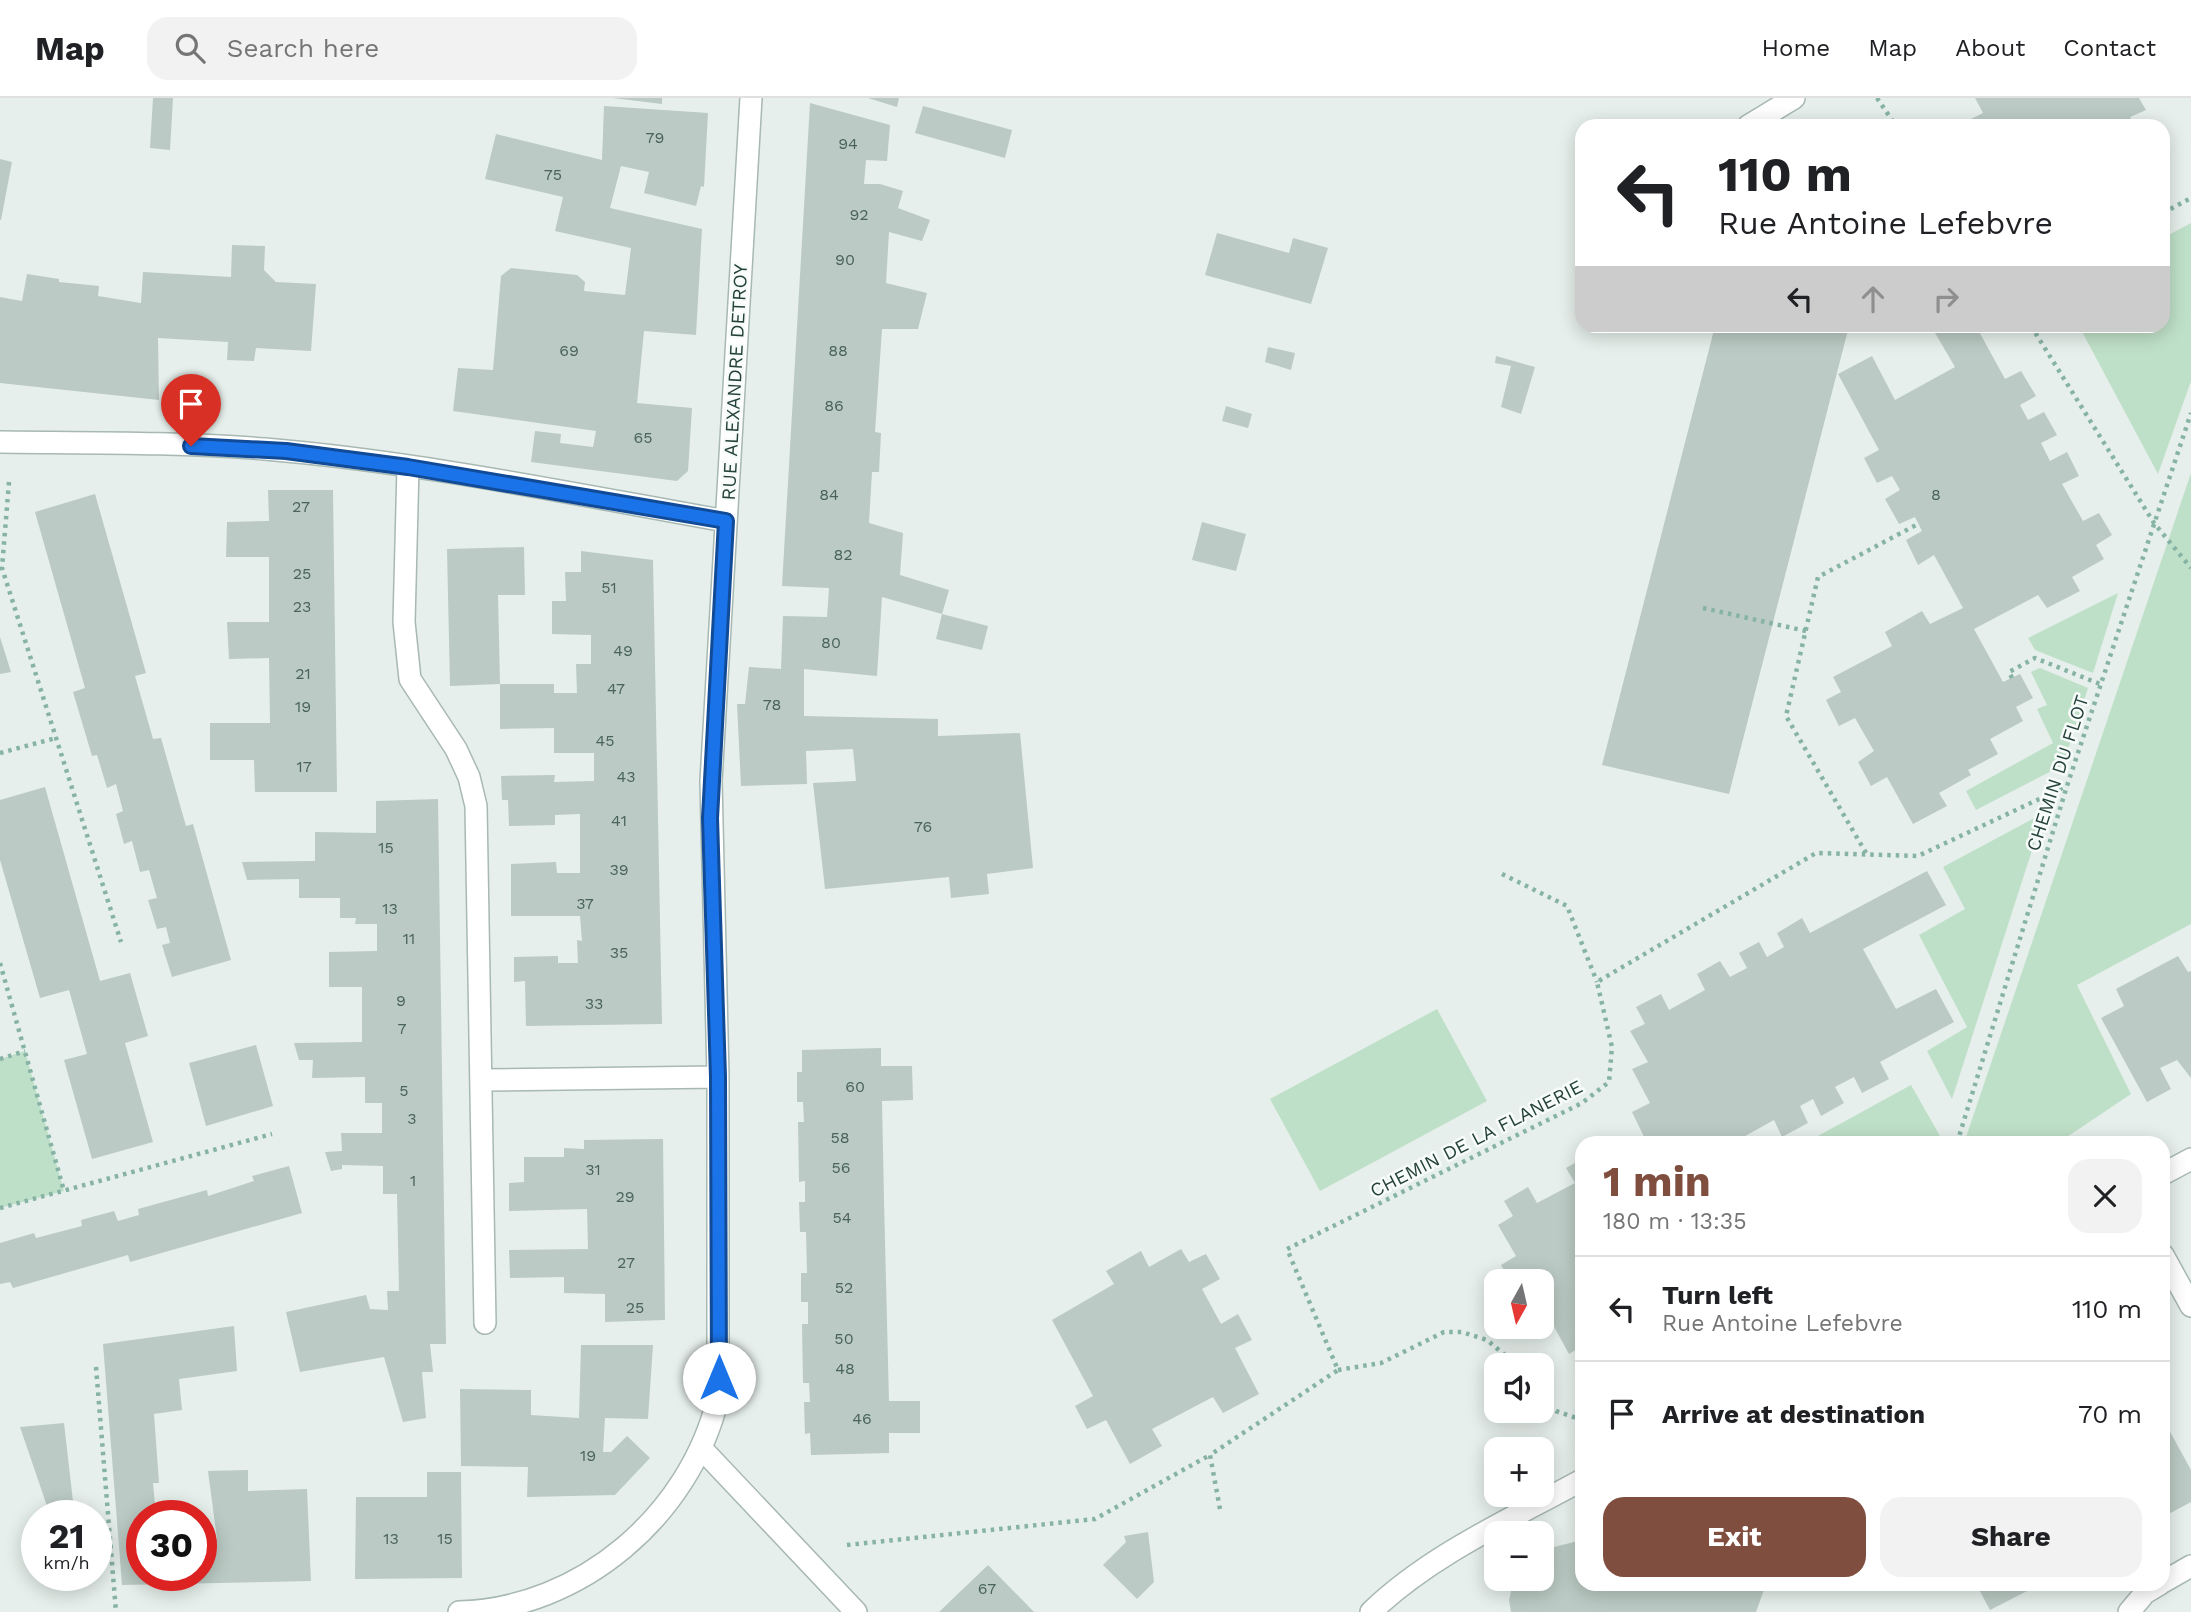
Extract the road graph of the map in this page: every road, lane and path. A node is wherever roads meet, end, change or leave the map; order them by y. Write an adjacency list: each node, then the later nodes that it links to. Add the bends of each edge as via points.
1 (751, 98): 12 (street, RUE ALEXANDRE DETROY)
2 (1794, 98): 4 (street)
3 (1877, 98): 5 (path)
4 (1760, 119)
5 (1891, 119)
6 (2191, 198): 7 (path)
7 (2170, 209)
8 (2035, 333): 13 (path)
9 (2191, 413): 13 (path, CHEMIN DU FLOT)
10 (6, 442): 11 (street, via 217,446); 20 (path, via 2,568)
11 (408, 467): 12 (street); 31 (street, via 404,622 410,679 456,750 476,806)
12 (726, 521): 30 (street, RUE ALEXANDRE DETROY, via 710,818)
13 (2154, 523): 15 (path); 19 (path, CHEMIN DU FLOT)
14 (1918, 524): 17 (path, via 1818,577)
15 (2191, 568)
16 (1703, 608): 17 (path)
17 (1806, 631): 23 (path, via 1786,716)
18 (2012, 678): 19 (path, via 2009,672 2035,659)
19 (2100, 684): 22 (path, CHEMIN DU FLOT)
20 (56, 738): 21 (path); 25 (path)
21 (0, 753)
22 (2067, 786): 23 (path, via 1918,856); 33 (path, CHEMIN DU FLOT)
23 (1866, 854): 27 (path, via 1816,853)
24 (1503, 874): 27 (path, via 1567,906)
25 (121, 942)
26 (0, 963): 28 (path)
27 (1597, 982): 43 (path, CHEMIN DE LA FLANERIE, via 1612,1047 1609,1082 1582,1103 1287,1249)
28 (25, 1051): 29 (path); 36 (path)
29 (0, 1059)
30 (718, 1077): 31 (street); 46 (street, RUE ALEXANDRE DETROY, via 719,1378 713,1416)
31 (483, 1080): 40 (street)
32 (272, 1134): 36 (path)
33 (1959, 1136)
34 (2191, 1158): 35 (street)
35 (2170, 1170)
36 (64, 1191): 37 (path)
37 (0, 1208)
38 (2170, 1268): 39 (street)
39 (2191, 1306)
40 (485, 1323)
41 (1503, 1353): 43 (path, via 1487,1340 1444,1332 1381,1363)
42 (96, 1367): 54 (path)
43 (1338, 1370): 47 (path)
44 (1554, 1410): 45 (path)
45 (1575, 1418)
46 (701, 1448): 50 (street); 55 (street, RUE ALEXANDRE DETROY, via 652,1521 601,1566 524,1602)
47 (1210, 1455): 49 (path); 50 (path, via 1095,1519)
48 (1575, 1484): 57 (street, via 1415,1576)
49 (1220, 1508)
50 (800, 1550): 56 (street)
51 (2191, 1566): 52 (street)
52 (2170, 1578)
53 (2148, 1591): 58 (street)
54 (116, 1612)
55 (459, 1612)
56 (856, 1612)
57 (1371, 1612)
58 (2129, 1612)

